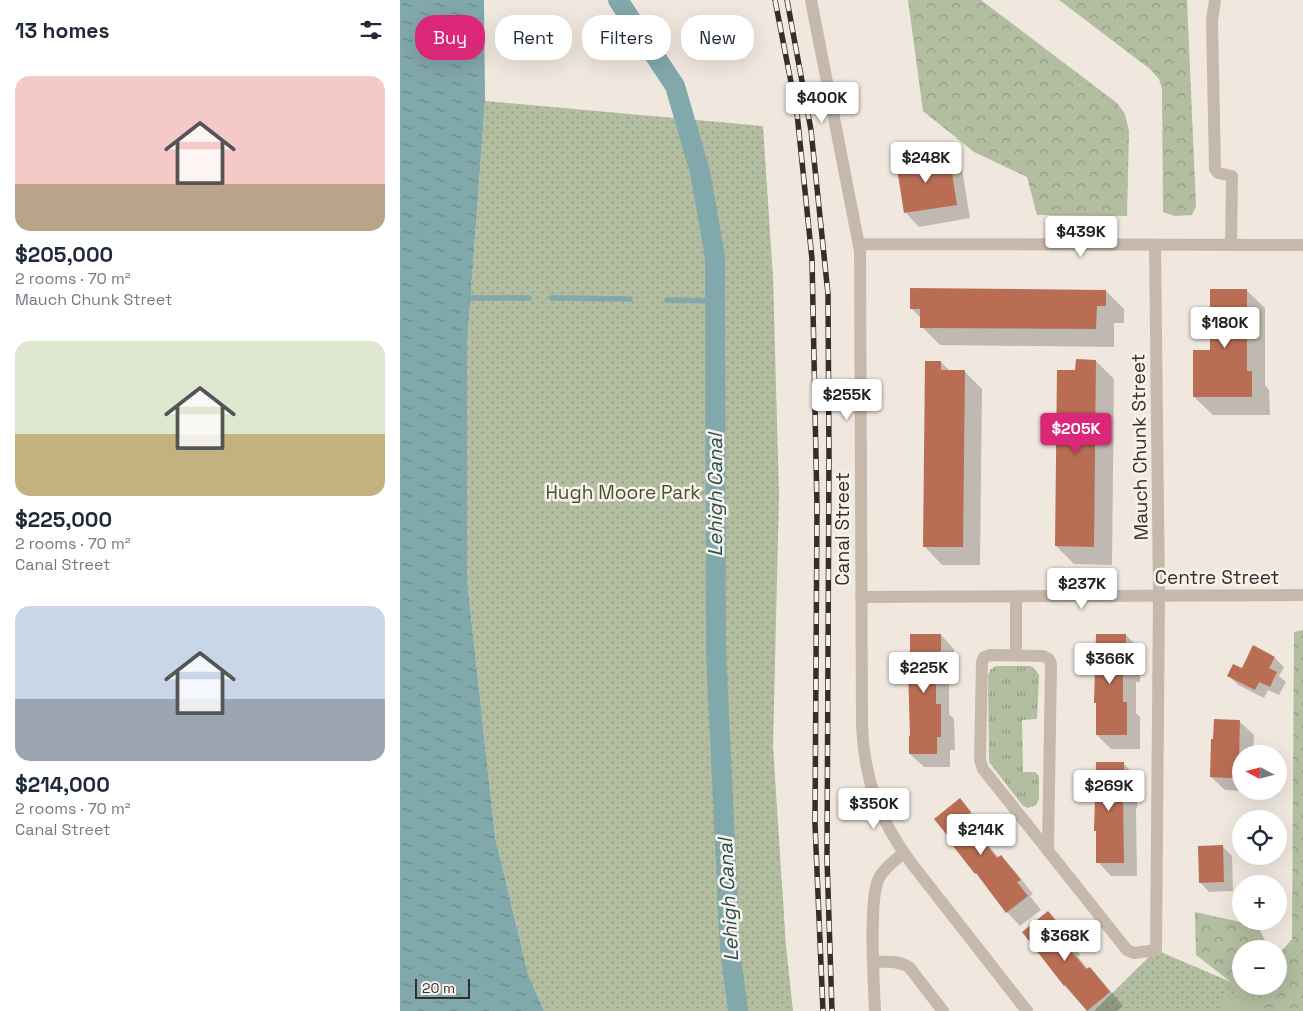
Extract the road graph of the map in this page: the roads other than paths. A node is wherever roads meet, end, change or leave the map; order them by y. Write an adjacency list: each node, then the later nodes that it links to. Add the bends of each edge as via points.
1 (811, 0): 3 (street, Canal Street)
2 (1215, 0): 5 (street, via 1212,20 1215,169 1218,173 1232,176)
3 (859, 244): 4 (street); 9 (street, Canal Street)
4 (1156, 245): 5 (street); 8 (street, Mauch Chunk Street)
5 (1231, 245): 6 (street)
6 (1303, 245)
7 (1303, 595): 8 (street, Centre Street)
8 (1159, 596): 10 (street, Centre Street); 12 (street, Mauch Chunk Street, via 1156,950 1134,953 1127,950)
9 (861, 597): 10 (street, Centre Street); 13 (street, Canal Street, via 864,763 882,816)
10 (1016, 597): 11 (street)
11 (1016, 655): 12 (street, via 1043,656 1051,664); 12 (street, via 990,655 982,662 981,764)
12 (1048, 851)
13 (903, 853): 14 (street, via 880,877 875,888); 17 (street, Canal Street)
14 (873, 962): 15 (street); 16 (street, via 896,962 909,968)
15 (875, 1011)
16 (942, 1011)
17 (1027, 1011)

